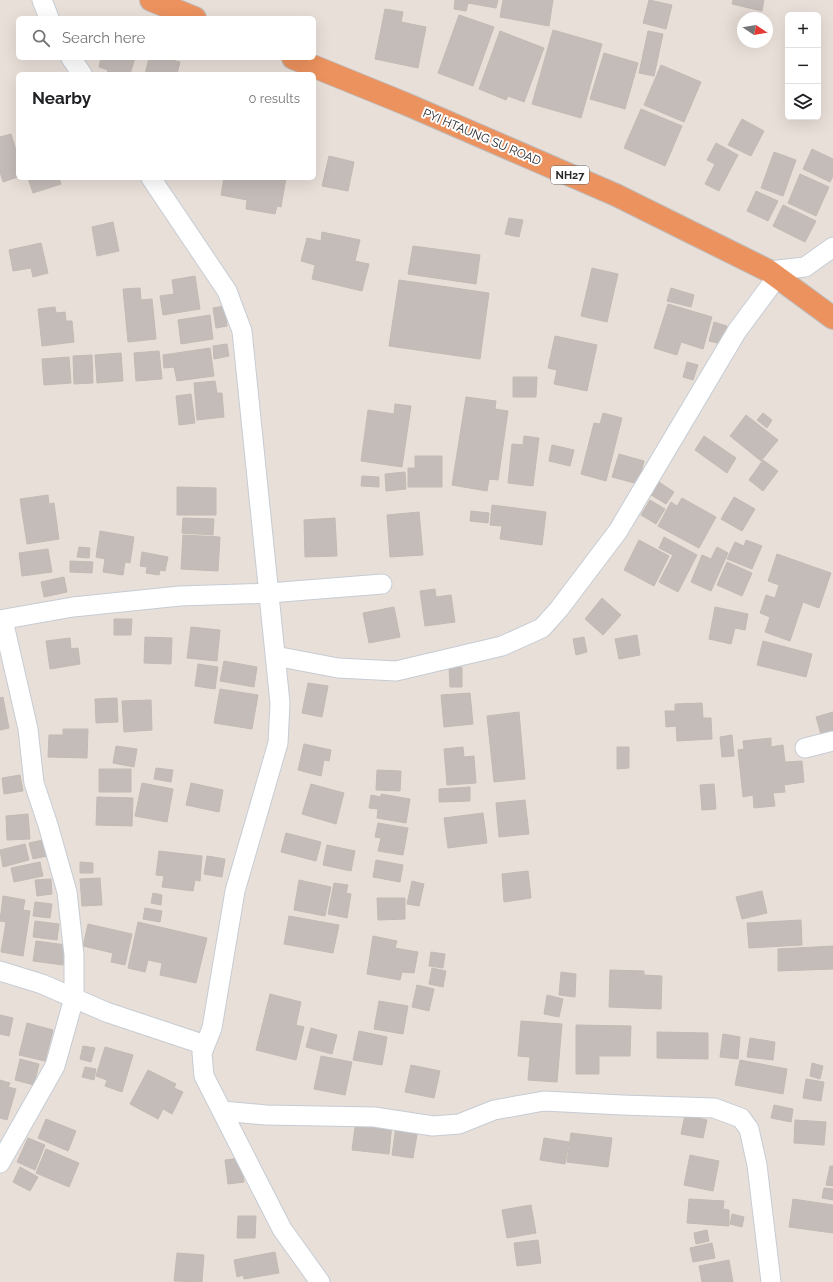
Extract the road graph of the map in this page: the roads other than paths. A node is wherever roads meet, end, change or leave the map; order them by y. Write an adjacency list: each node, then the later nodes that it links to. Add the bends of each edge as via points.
1 (42, 0): 3 (street)
2 (158, 1): 4 (highway)
3 (48, 16)
4 (191, 16)
5 (72, 60): 7 (street)
6 (298, 60): 10 (highway, PYI HTAUNG SU ROAD / NH27, via 616,195)
7 (81, 72)
8 (152, 180): 13 (street, via 226,292 242,331)
9 (833, 247): 10 (street, via 805,267)
10 (773, 274): 11 (highway, PYI HTAUNG SU ROAD / NH27); 15 (street, via 736,331 618,531 542,628 502,646 396,671 338,668)
11 (833, 318)
12 (382, 584): 13 (street)
13 (269, 593): 14 (street, via 180,596 73,608); 15 (street)
14 (2, 620): 19 (street, via 28,729 34,783 67,892 74,955)
15 (275, 656): 20 (street, via 280,703 278,743 235,891 212,1028)
16 (833, 741): 17 (street)
17 (805, 748)
18 (0, 971): 19 (street, via 42,984)
19 (74, 998): 20 (street, via 106,1012); 22 (street, via 55,1066)
20 (205, 1045): 21 (street, via 202,1053 204,1076)
21 (222, 1111): 23 (street, via 282,1229); 24 (street, via 266,1115 374,1117 433,1126 459,1124 494,1110 544,1101 714,1108 741,1118 749,1129 757,1165)
22 (0, 1163)
23 (320, 1282)
24 (771, 1282)

